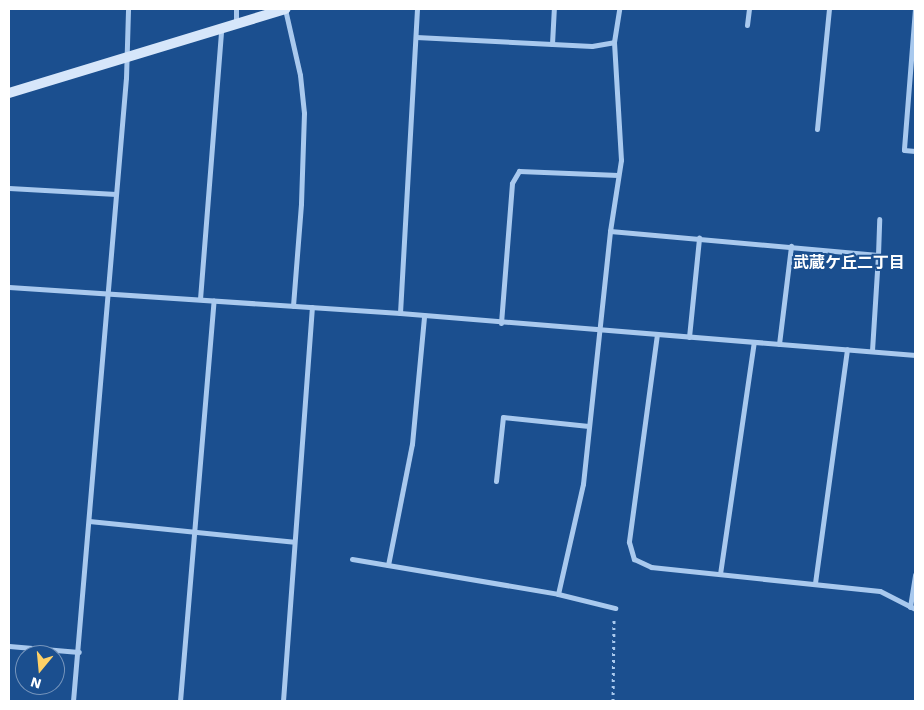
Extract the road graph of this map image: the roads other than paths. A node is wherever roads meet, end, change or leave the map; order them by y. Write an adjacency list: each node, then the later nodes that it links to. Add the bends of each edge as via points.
1 (128, 9): 16 (street)
2 (236, 9): 10 (street)
3 (285, 9): 10 (street); 32 (street, via 300,75 304,113)
4 (418, 9): 13 (street)
5 (554, 9): 15 (street)
6 (619, 9): 14 (street)
7 (749, 9): 11 (street)
8 (829, 9): 18 (street)
9 (915, 9): 19 (street, via 904,150)
10 (236, 25): 12 (street)
11 (747, 25)
12 (221, 31): 16 (street); 30 (street)
13 (416, 37): 15 (street); 34 (street)
14 (614, 42): 15 (street, via 592,46); 20 (street, via 623,145)
15 (552, 44)
16 (124, 58): 17 (street); 22 (street, via 126,78)
17 (9, 93)
18 (817, 129)
19 (915, 151)
20 (618, 175): 24 (street); 36 (street, via 519,171 512,183)
21 (9, 188): 22 (street)
22 (116, 194): 29 (street)
23 (879, 219): 27 (street)
24 (610, 231): 25 (street); 37 (street)
25 (699, 238): 26 (street); 39 (street)
26 (791, 246): 27 (street); 41 (street)
27 (878, 255): 43 (street)
28 (9, 287): 29 (street)
29 (108, 293): 30 (street); 47 (street)
30 (200, 299): 31 (street)
31 (214, 300): 32 (street); 48 (street)
32 (293, 306): 33 (street)
33 (312, 307): 34 (street); 49 (street)
34 (400, 313): 35 (street)
35 (424, 317): 36 (street); 51 (street, via 412,444)
36 (501, 322): 37 (street)
37 (600, 329): 38 (street); 45 (street)
38 (657, 334): 39 (street); 52 (street, via 630,550 634,559 651,567)
39 (689, 337): 40 (street)
40 (754, 342): 41 (street); 52 (street)
41 (779, 344): 42 (street)
42 (847, 349): 43 (street); 54 (street)
43 (872, 351): 44 (street)
44 (915, 355)
45 (589, 426): 46 (street, via 503,418); 55 (street, via 582,484)
46 (496, 481)
47 (89, 521): 48 (street); 59 (street)
48 (192, 532): 49 (street); 61 (street)
49 (294, 542): 62 (street)
50 (352, 559): 51 (street)
51 (388, 565): 55 (street)
52 (720, 574): 54 (street)
53 (915, 574): 57 (street)
54 (815, 583): 57 (street, via 880,591)
55 (558, 594): 56 (street)
56 (614, 608)
57 (913, 608)
58 (9, 646): 59 (street)
59 (79, 652): 60 (street)
60 (73, 701)
61 (180, 701)
62 (282, 701)

